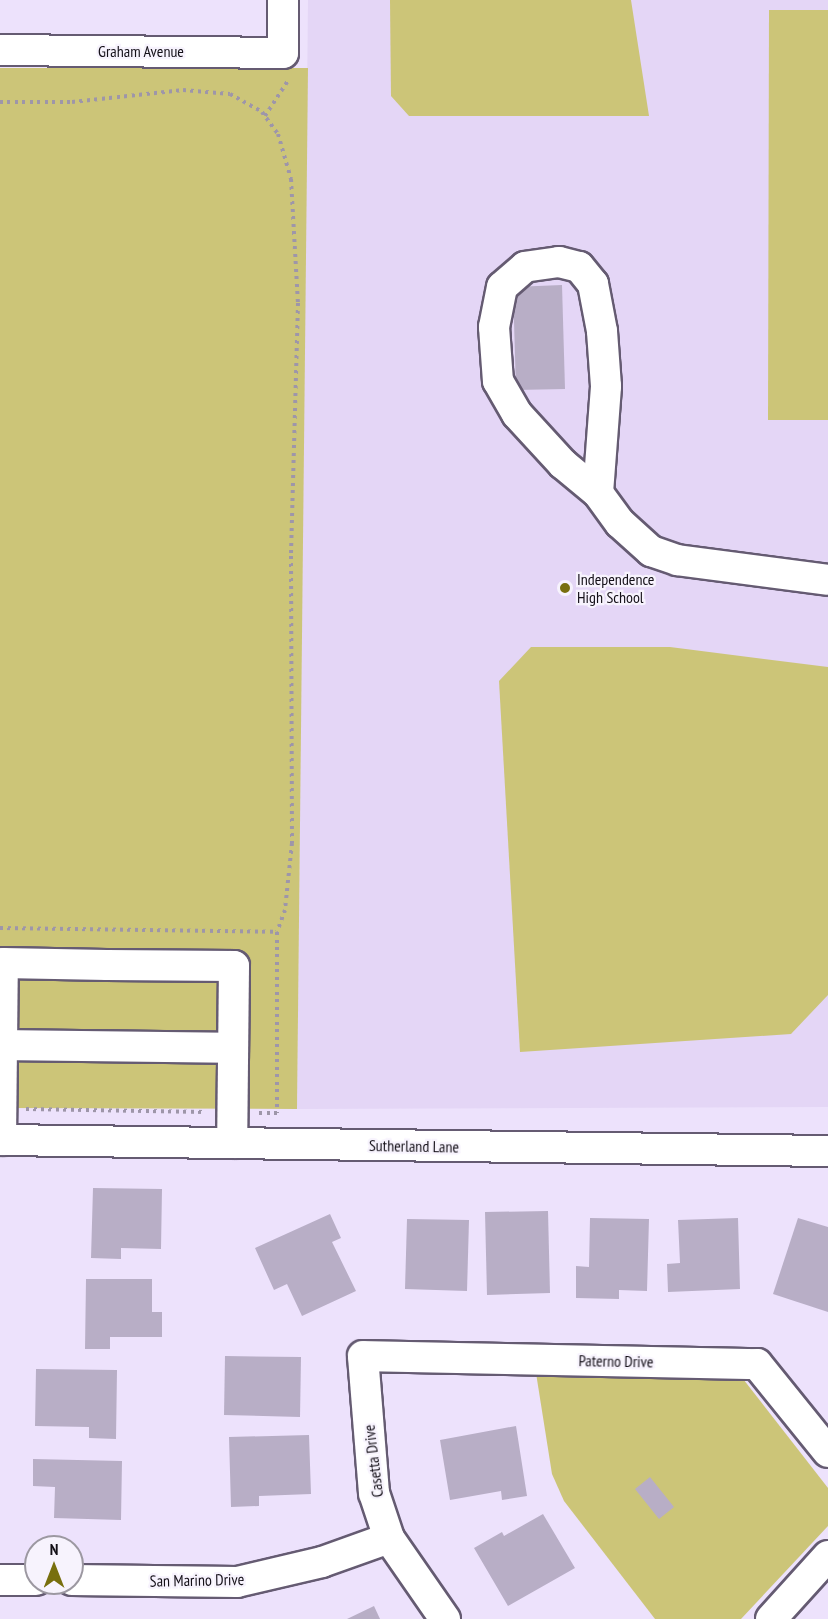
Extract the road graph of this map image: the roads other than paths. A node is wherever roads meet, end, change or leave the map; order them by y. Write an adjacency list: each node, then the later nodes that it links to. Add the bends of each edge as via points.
1 (283, 0): 2 (street, Graham Avenue, via 289,61)
2 (0, 50)
3 (598, 493): 3 (street, via 563,464 517,414 498,381 494,327 502,287 525,267 559,262 579,267 593,284 606,386); 4 (street, via 620,523 651,551 676,560)
4 (828, 580)
5 (2, 1045): 6 (street); 6 (street, via 3,963 234,966); 7 (street)
6 (233, 1048): 9 (street)
7 (1, 1109): 8 (street)
8 (0, 1140): 9 (street, Sutherland Lane)
9 (232, 1143): 10 (street, Sutherland Lane)
10 (828, 1151)
11 (363, 1356): 12 (street, Paterno Drive, via 756,1364); 13 (street, Casetta Drive, via 374,1494)
12 (828, 1452)
13 (389, 1538): 17 (street, San Marino Drive, via 322,1562 237,1582); 18 (street, Casetta Drive)
14 (828, 1556): 19 (street)
15 (0, 1580): 16 (street)
16 (24, 1580)
17 (84, 1580)
18 (445, 1619)
19 (771, 1619)

